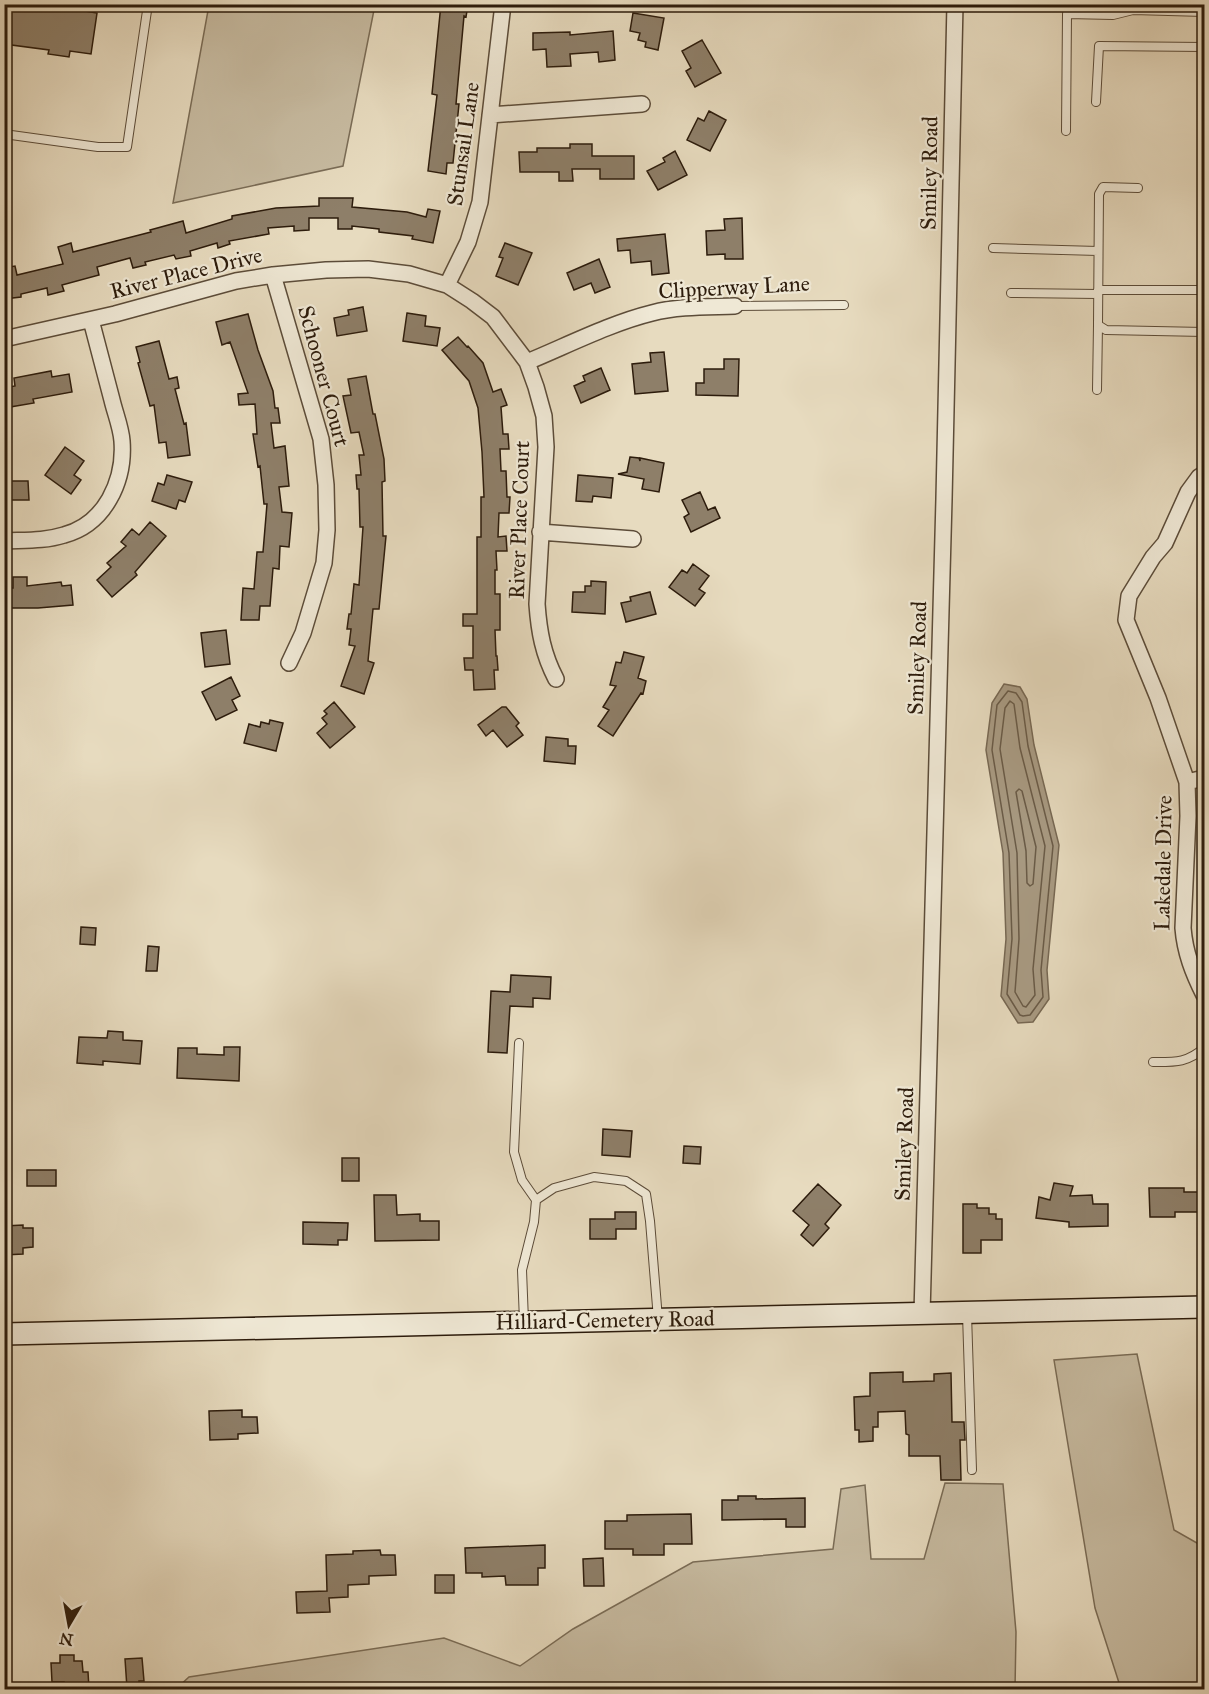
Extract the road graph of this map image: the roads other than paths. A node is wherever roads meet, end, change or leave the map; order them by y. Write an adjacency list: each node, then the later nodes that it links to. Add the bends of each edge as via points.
1 (148, 4): 11 (lane, via 128,147 98,147)
2 (503, 4): 9 (street, Stunsail Lane)
3 (955, 4): 43 (street, Smiley Road)
4 (1133, 7): 5 (lane); 10 (lane, via 1113,15 1066,14)
5 (1204, 12)
6 (1204, 47): 7 (lane, via 1099,46)
7 (1096, 102)
8 (642, 104): 9 (street)
9 (490, 115): 16 (street, Stunsail Lane, via 480,202 468,242)
10 (1066, 130)
11 (4, 134)
12 (1138, 188): 14 (lane, via 1103,186 1099,194)
13 (993, 248): 14 (lane)
14 (1098, 251): 18 (lane)
15 (273, 275): 16 (street, River Place Drive, via 368,269 409,274); 22 (street, River Place Drive, via 236,281); 32 (street, Schooner Court, via 321,439 326,485 324,563 303,633)
16 (447, 285): 26 (street, River Place Drive, via 493,317)
17 (1204, 290): 18 (lane)
18 (1098, 292): 19 (lane); 23 (lane)
19 (1011, 293)
20 (844, 305): 21 (lane, Clipperway Lane)
21 (735, 306): 26 (street, Clipperway Lane, via 653,312)
22 (91, 320): 25 (street, River Place Drive); 31 (street, via 122,439 122,463 116,486 96,517 83,527 46,539)
23 (1098, 325): 24 (lane, via 1106,330); 27 (lane)
24 (1204, 332)
25 (4, 339)
26 (527, 362): 29 (street, River Place Court, via 544,416 546,447)
27 (1097, 390)
28 (1204, 474): 35 (street, Lakedale Drive, via 1188,492 1165,543 1129,596 1126,620)
29 (540, 532): 30 (street); 33 (street, River Place Court, via 538,629)
30 (633, 539)
31 (4, 541)
32 (289, 663)
33 (556, 679)
34 (1204, 778): 35 (street)
35 (1187, 782): 36 (street, Lakedale Drive, via 1184,945)
36 (1204, 995)
37 (519, 1042): 40 (lane, via 514,1152 522,1180)
38 (1204, 1048): 39 (lane, via 1186,1060)
39 (1153, 1062)
40 (536, 1200): 44 (lane, via 554,1188 594,1178 626,1181 646,1194); 45 (lane, via 522,1270)
41 (1204, 1306): 42 (main road, Hilliard-Cemetery Road)
42 (967, 1312): 43 (main road, Hilliard-Cemetery Road); 47 (lane)
43 (922, 1314): 44 (main road, Hilliard-Cemetery Road)
44 (658, 1319): 45 (main road, Hilliard-Cemetery Road)
45 (524, 1322): 46 (main road, Hilliard-Cemetery Road)
46 (4, 1334)
47 (972, 1470)

